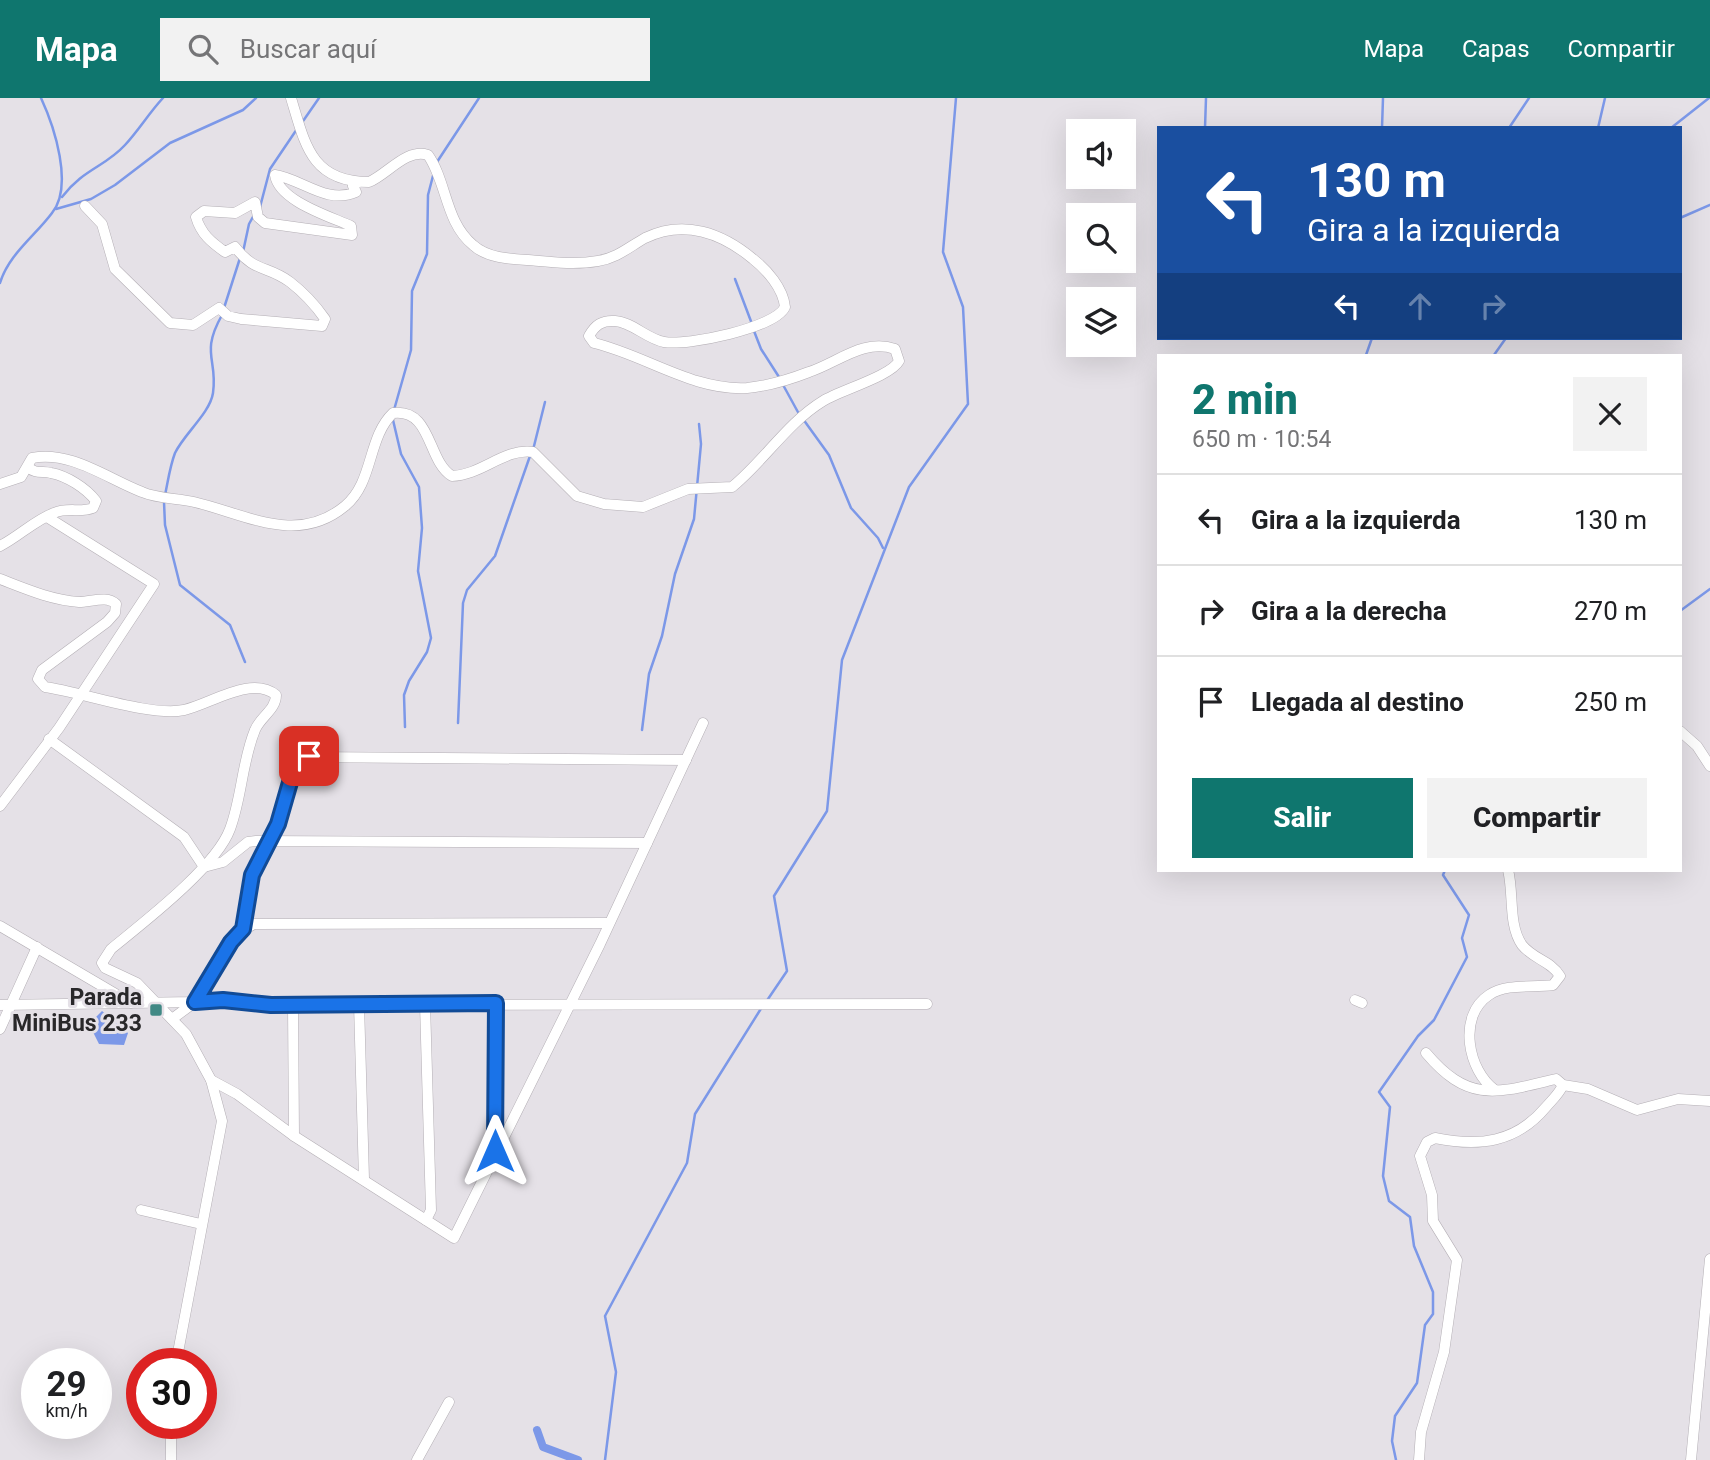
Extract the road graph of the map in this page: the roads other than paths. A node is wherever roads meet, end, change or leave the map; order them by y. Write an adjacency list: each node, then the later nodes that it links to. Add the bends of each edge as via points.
1 (291, 98): 2 (street, via 313,158 328,173)
2 (358, 182): 3 (street, via 353,186 356,192 346,196 316,191 275,175 277,186 291,199 351,226 352,235 265,223 258,217 255,202 235,213 204,211 196,216 211,243 225,252 236,247 251,265 291,283 319,310 325,319 321,326 241,319 219,308 192,325 170,323 116,269 102,224); 4 (street, via 378,178 415,154 428,155 463,233 472,245 496,257 598,261 622,254 663,231 681,229 714,234 737,247 765,269 780,291 785,307 775,318 676,344 617,321 594,326 589,335 594,343 675,374 747,388 808,373 867,347 895,349 899,361 892,370 819,403 732,487 688,489 643,507 604,504 578,496 533,452 511,453 452,476 439,464 420,425 403,412 393,413 383,425 357,495 331,517 309,524 270,526 194,502 146,494 105,474 45,455 32,458)
3 (85, 206)
4 (28, 467): 5 (street, via 21,477); 6 (street, via 65,478 96,501 86,511 74,509)
5 (0, 484)
6 (47, 517): 7 (street); 9 (street, via 154,584)
7 (0, 546)
8 (0, 579): 9 (street, via 43,596 106,599 116,604 107,622 38,675 46,687)
9 (79, 694): 12 (street); 18 (street, via 181,710 241,690 264,688 276,695 274,706 254,731 229,831)
10 (703, 723): 13 (street)
11 (1682, 733): 14 (street)
12 (49, 739): 15 (street); 18 (street, via 184,837)
13 (685, 760): 16 (street, via 302,757 295,765 278,824); 17 (street)
14 (1710, 766)
15 (0, 806)
16 (267, 841): 17 (street); 18 (street, via 248,842 223,862); 22 (street, via 252,875)
17 (647, 843): 20 (street)
18 (204, 867): 26 (street, via 103,956 105,968 130,978)
19 (1508, 872): 39 (street, via 1516,934 1532,955 1560,976 1553,985 1500,990 1479,1004 1470,1025 1471,1051 1481,1077)
20 (609, 923): 22 (street, via 254,924); 29 (street)
21 (0, 926): 23 (street)
22 (243, 929): 24 (street)
23 (37, 947): 25 (street); 32 (street)
24 (195, 1002): 26 (street); 33 (street); 34 (street)
25 (131, 1003): 26 (street); 32 (street)
26 (155, 1003): 34 (street)
27 (425, 1003): 28 (street); 30 (street); 45 (street, via 431,1210)
28 (496, 1003): 29 (street); 42 (street)
29 (569, 1003): 31 (street); 42 (street, via 535,1079)
30 (359, 1004): 33 (street); 43 (street)
31 (927, 1004)
32 (5, 1005): 35 (street)
33 (293, 1005): 41 (street)
34 (172, 1019): 37 (street, via 194,1044)
35 (0, 1029)
36 (1426, 1053): 39 (street, via 1456,1083)
37 (211, 1080): 41 (street); 46 (street, via 222,1121)
38 (1563, 1085): 39 (street, via 1556,1079 1516,1090); 40 (street, via 1587,1089 1637,1110 1678,1098); 53 (street, via 1520,1132 1469,1142 1434,1138 1423,1147 1420,1156 1432,1195 1433,1221 1457,1260 1444,1352 1421,1432)
39 (1495, 1090)
40 (1710, 1101)
41 (294, 1136): 43 (street)
42 (495, 1151): 45 (street, via 454,1238)
43 (364, 1179): 45 (street)
44 (141, 1210): 46 (street)
45 (426, 1220)
46 (201, 1224): 48 (street)
47 (1710, 1259): 54 (street)
48 (179, 1348)
49 (449, 1402): 52 (street)
50 (171, 1439): 51 (street)
51 (171, 1460)
52 (417, 1460)
53 (1419, 1460)
54 (1691, 1460)

